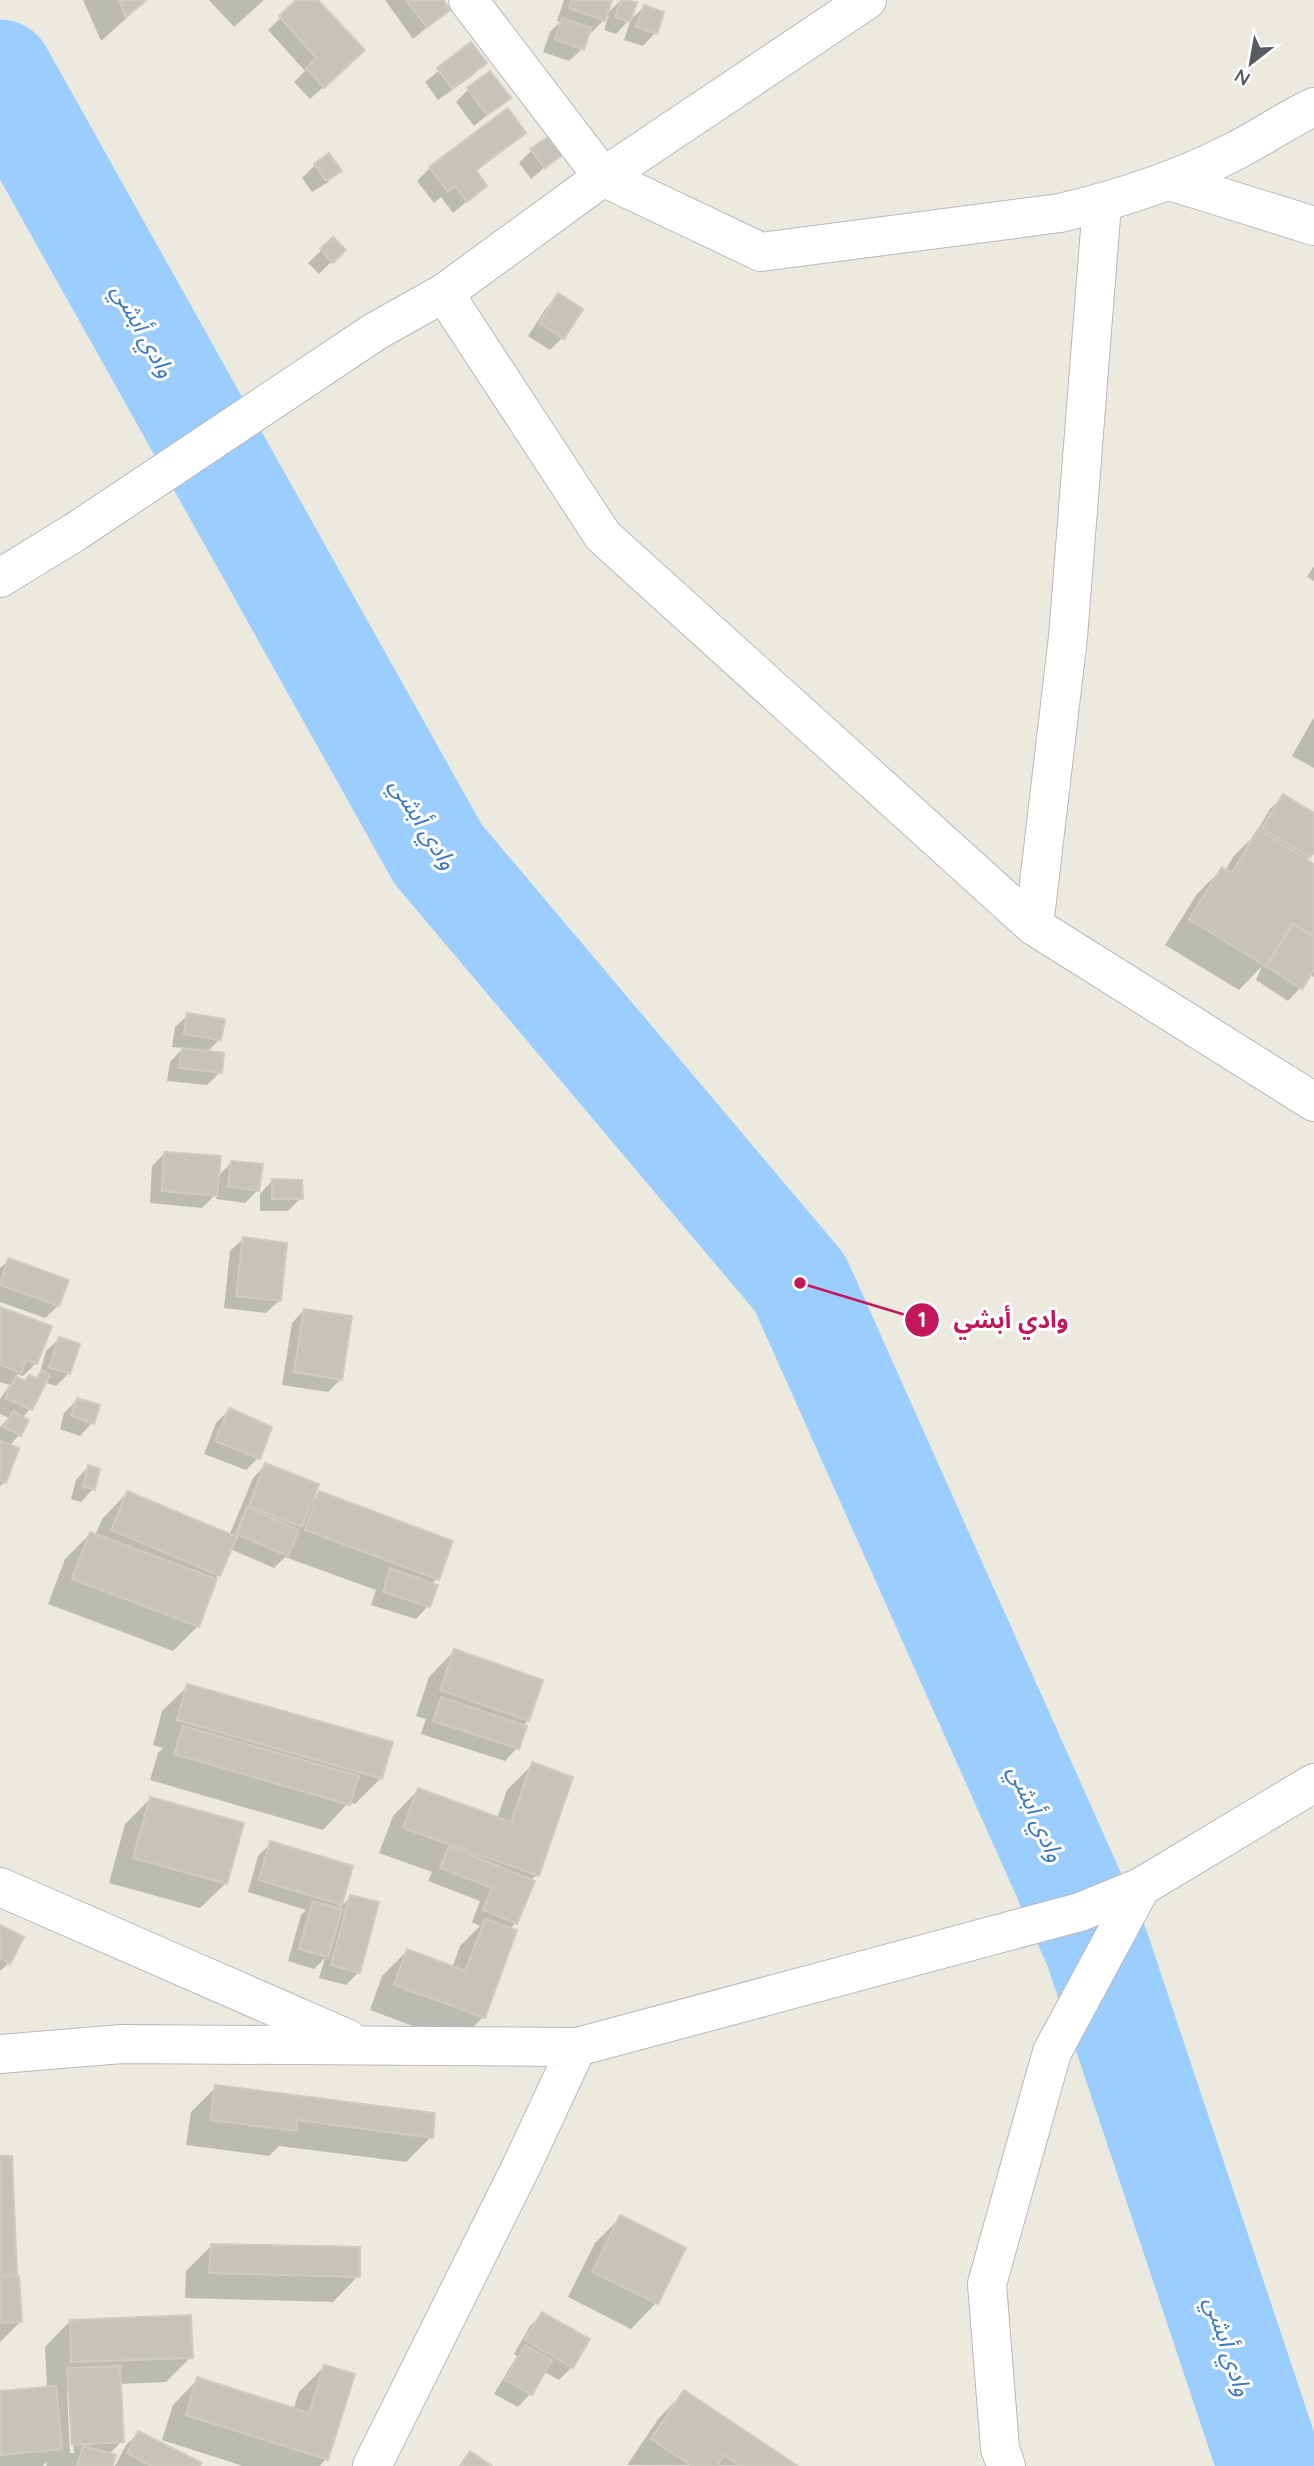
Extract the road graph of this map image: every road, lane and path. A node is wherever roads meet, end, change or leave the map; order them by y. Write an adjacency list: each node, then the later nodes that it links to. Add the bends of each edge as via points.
1 (468, 0): 4 (street)
2 (867, 0): 4 (street)
3 (1314, 107): 5 (street)
4 (603, 177): 6 (street, via 761,252); 8 (street)
5 (1170, 181): 6 (street); 7 (street)
6 (1102, 204): 10 (street, via 1068,637)
7 (1314, 226)
8 (444, 293): 9 (street, via 376,331); 10 (street, via 603,537)
9 (0, 578)
10 (1034, 926): 11 (street)
11 (1314, 1102)
12 (1314, 1783): 14 (street)
13 (0, 1887): 15 (street)
14 (1141, 1887): 16 (street, via 1080,1912); 19 (street, via 1052,2052 987,2284 1000,2448)
15 (363, 2045): 16 (street); 17 (street, via 122,2044)
16 (577, 2047): 18 (street)
17 (0, 2054)
18 (372, 2466)
19 (1006, 2466)

